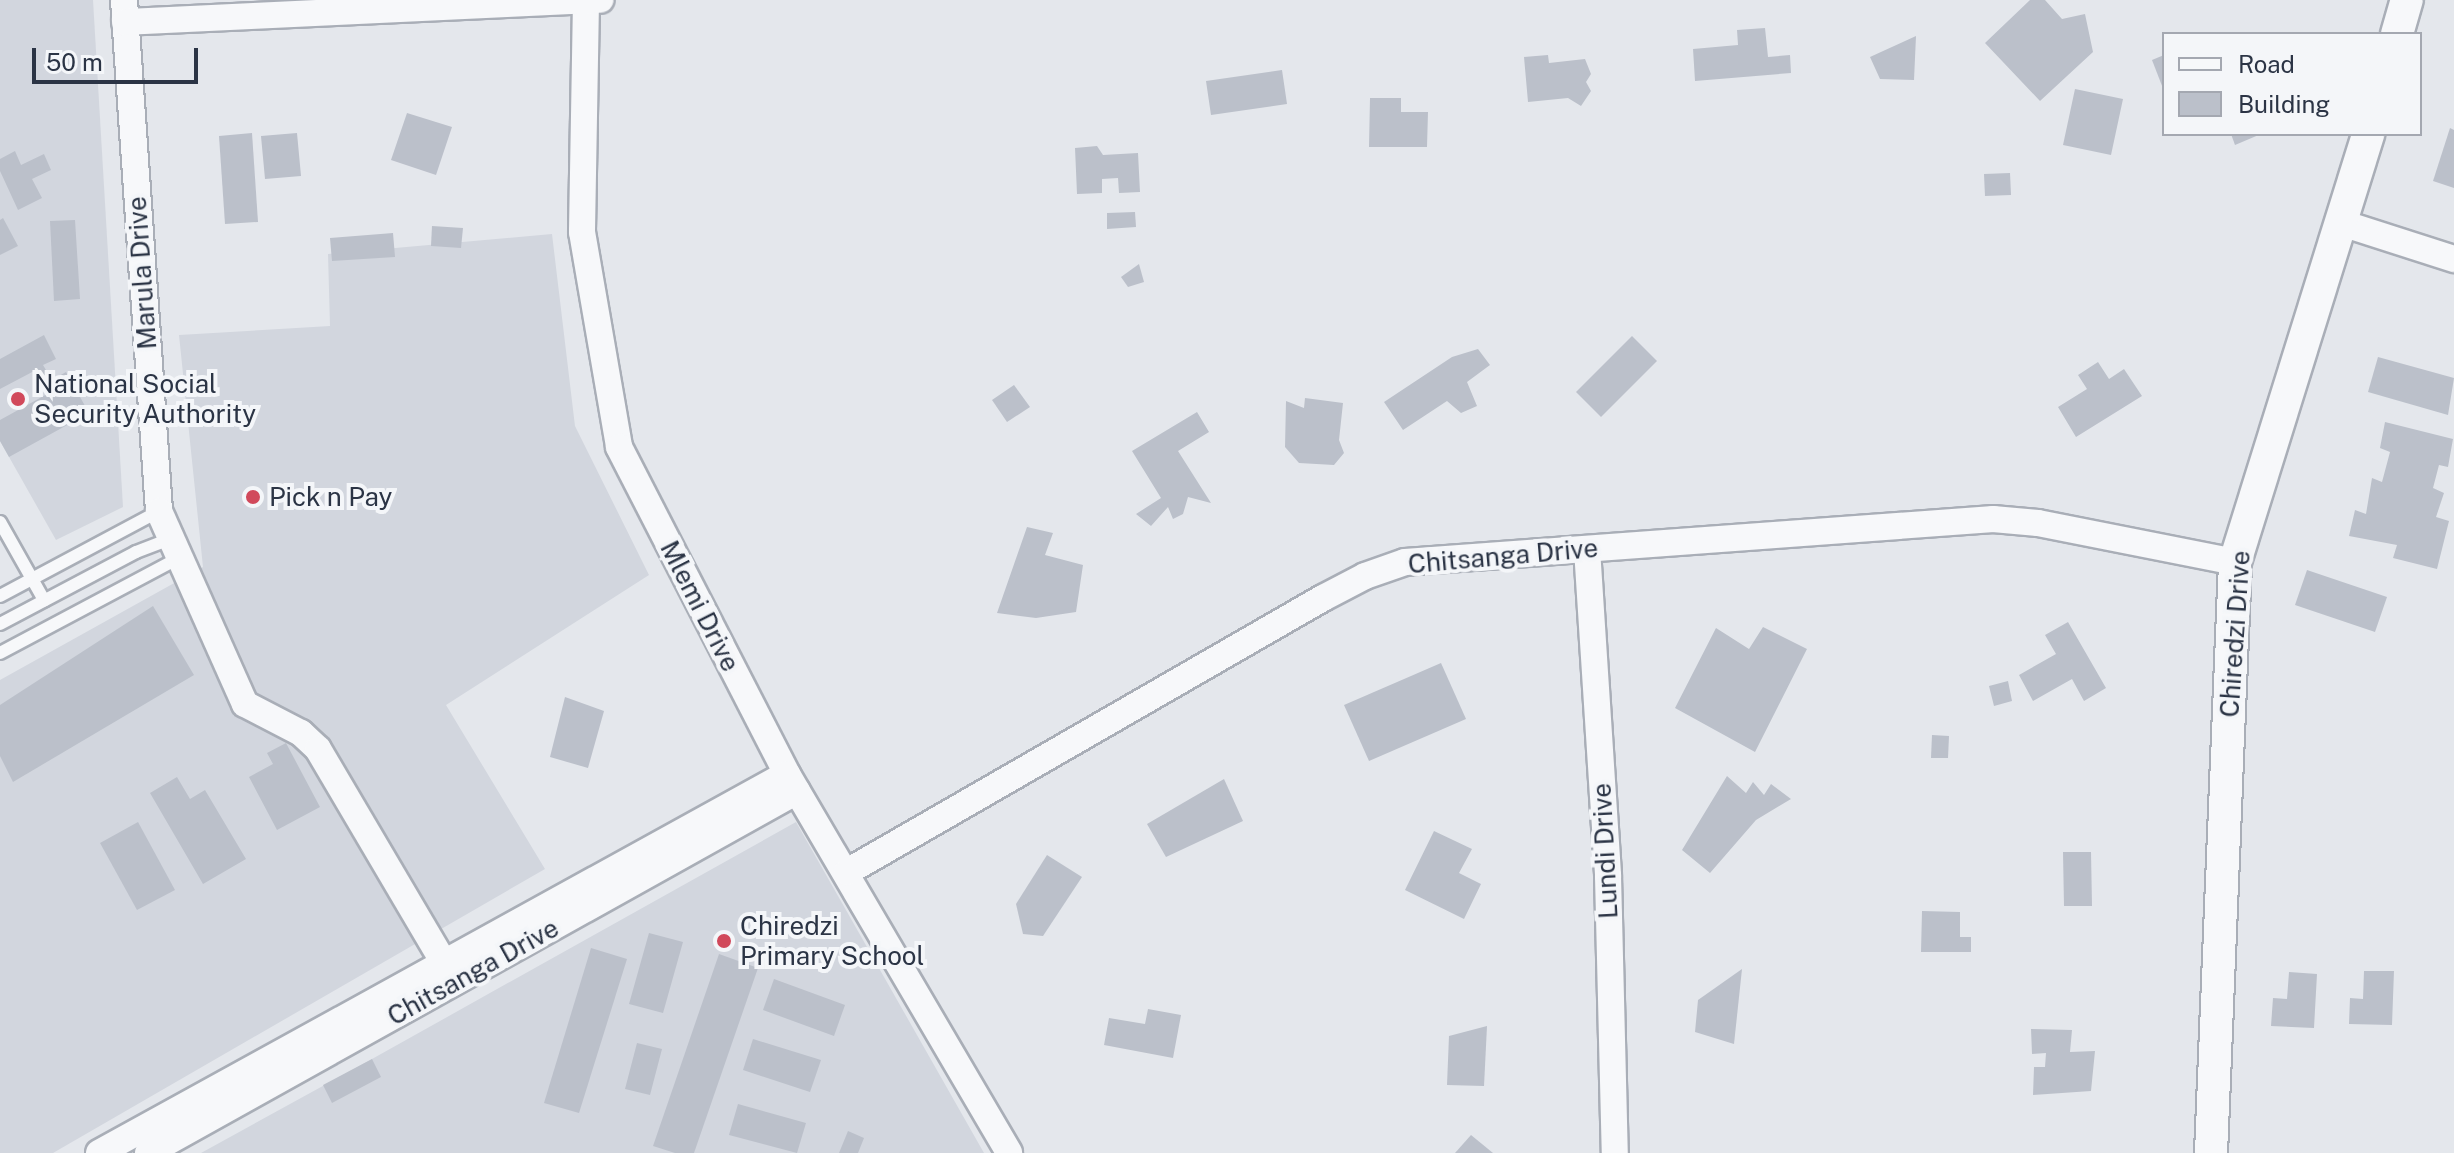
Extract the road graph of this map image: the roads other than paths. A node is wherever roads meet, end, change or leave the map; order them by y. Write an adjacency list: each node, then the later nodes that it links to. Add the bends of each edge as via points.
1 (600, 0): 3 (street)
2 (2407, 0): 5 (street)
3 (586, 1): 4 (street); 19 (street, Mlemi Drive, via 582,232 619,447)
4 (124, 11): 9 (street, Marula Drive)
5 (2398, 32)
6 (2367, 136): 7 (street, Chiredzi Drive)
7 (2342, 223): 8 (street); 13 (street, Chiredzi Drive)
8 (2454, 259)
9 (159, 511): 11 (street, Marula Drive); 14 (lane)
10 (0, 522): 14 (lane)
11 (175, 549): 16 (lane, via 136,552); 18 (lane); 21 (street, Marula Drive, via 245,704 301,733 318,749)
12 (1587, 549): 13 (street, Chitsanga Drive, via 1993,519); 20 (street, Chitsanga Drive, via 1405,562 1365,576); 25 (street, Lundi Drive, via 1608,876)
13 (2235, 562): 26 (street, Chiredzi Drive)
14 (31, 579): 15 (lane); 16 (lane)
15 (0, 596)
16 (44, 600): 17 (lane)
17 (0, 624)
18 (0, 653)
19 (792, 782): 20 (street, Mlemi Drive); 21 (street); 23 (street, Chitsanga Drive)
20 (847, 872): 24 (street, Mlemi Drive)
21 (444, 963): 22 (street)
22 (99, 1153)
23 (148, 1153)
24 (1009, 1153)
25 (1615, 1153)
26 (2211, 1153)

